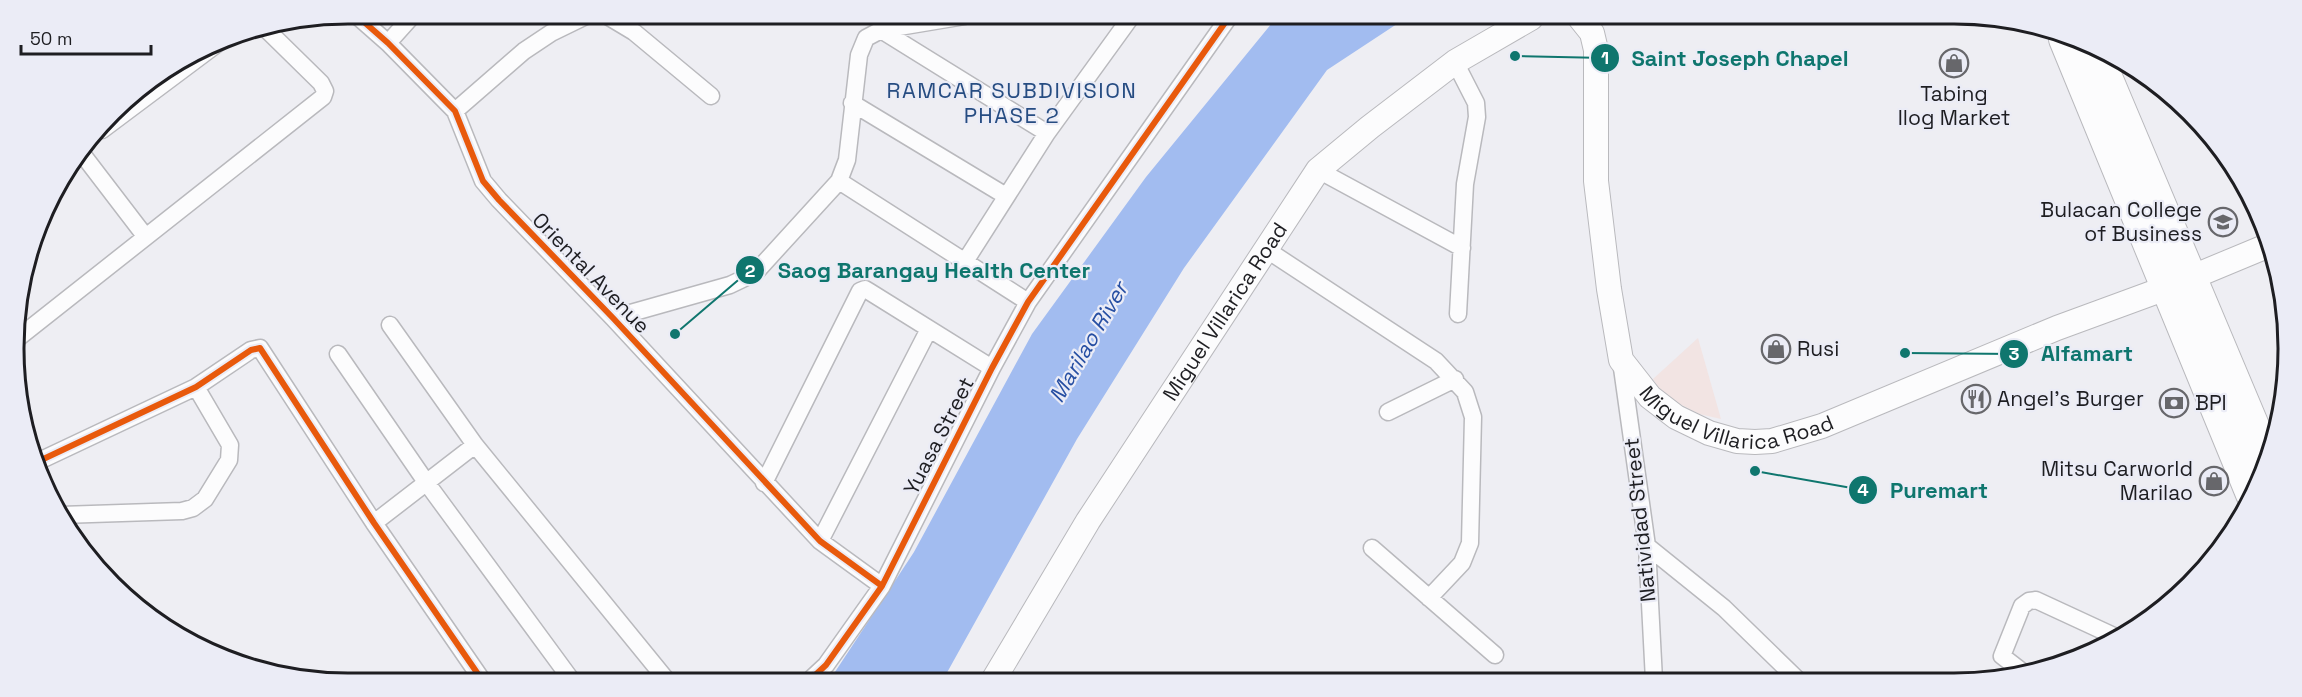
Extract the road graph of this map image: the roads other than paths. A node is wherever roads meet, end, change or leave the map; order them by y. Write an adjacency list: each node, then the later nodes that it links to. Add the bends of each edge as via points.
1 (366, 24): 12 (street, Oriental Avenue)
2 (405, 24): 12 (street)
3 (572, 24): 20 (street, via 524,51)
4 (620, 24): 17 (street)
5 (917, 24): 10 (street)
6 (1125, 24): 21 (street)
7 (1223, 24): 32 (street, Yuasa Street)
8 (1521, 24): 15 (main road, Miguel Villarica Road)
9 (1585, 24): 39 (main road, Miguel Villarica Road, via 1592,33 1596,50 1596,181)
10 (881, 30): 18 (street, via 866,38 859,55); 21 (street)
11 (271, 34): 26 (street, via 321,83 323,97)
12 (388, 43): 20 (street, Oriental Avenue)
13 (2068, 45): 31 (highway)
14 (2097, 57): 31 (highway)
15 (1455, 62): 23 (main road, Miguel Villarica Road); 27 (street, via 1476,103 1477,117 1465,184)
16 (187, 67): 19 (street)
17 (711, 96)
18 (852, 103): 24 (street, via 847,160); 25 (street)
19 (133, 107)
20 (456, 111): 34 (street, Oriental Avenue, via 483,181)
21 (1047, 133): 25 (street)
22 (86, 159): 26 (street)
23 (1318, 170): 27 (street); 29 (main road, Miguel Villarica Road)
24 (839, 181): 30 (street); 34 (street, via 755,273 730,285)
25 (1006, 196): 30 (street)
26 (144, 236): 37 (street)
27 (1462, 248): 33 (street)
28 (2262, 248): 31 (main road, Miguel Villarica Road)
29 (1267, 250): 41 (street, via 1436,361); 64 (main road, Miguel Villarica Road, via 1088,521)
30 (966, 260): 32 (street)
31 (2178, 283): 39 (main road, Miguel Villarica Road, via 2057,328 1822,426 1772,441 1737,441 1708,433 1676,417 1650,397); 45 (highway); 49 (highway)
32 (1028, 302): 40 (street, Yuasa Street)
33 (1458, 314)
34 (613, 318): 48 (street, Oriental Avenue)
35 (390, 325): 44 (street)
36 (929, 328): 40 (street); 48 (street, via 865,289 860,291); 52 (street)
37 (25, 333)
38 (338, 354): 47 (street)
39 (1621, 360): 53 (street, Natividad Street)
40 (992, 368): 55 (street, Yuasa Street)
41 (1455, 379): 43 (street); 56 (street, via 1465,392 1473,417 1470,543 1462,563)
42 (196, 387): 46 (street); 50 (street, via 230,445 226,468 205,499 182,511); 51 (street, via 260,348)
43 (1388, 412)
44 (475, 445): 47 (street); 62 (street)
45 (2262, 449)
46 (43, 459)
47 (426, 482): 51 (street); 61 (street)
48 (764, 483): 52 (street, Oriental Avenue)
49 (2248, 484)
50 (69, 515)
51 (374, 523): 60 (street)
52 (820, 541): 55 (street, Oriental Avenue)
53 (1647, 546): 65 (street, Natividad Street); 66 (street, via 1725,608)
54 (1372, 548): 56 (street)
55 (882, 586): 63 (street, Yuasa Street)
56 (1429, 598): 58 (street)
57 (2109, 634): 59 (street, via 2036,600 2029,601 2022,606 2002,656)
58 (1494, 655)
59 (2016, 667)
60 (477, 673)
61 (566, 673)
62 (661, 673)
63 (817, 673)
64 (996, 673)
65 (1653, 673)
66 (1791, 673)

